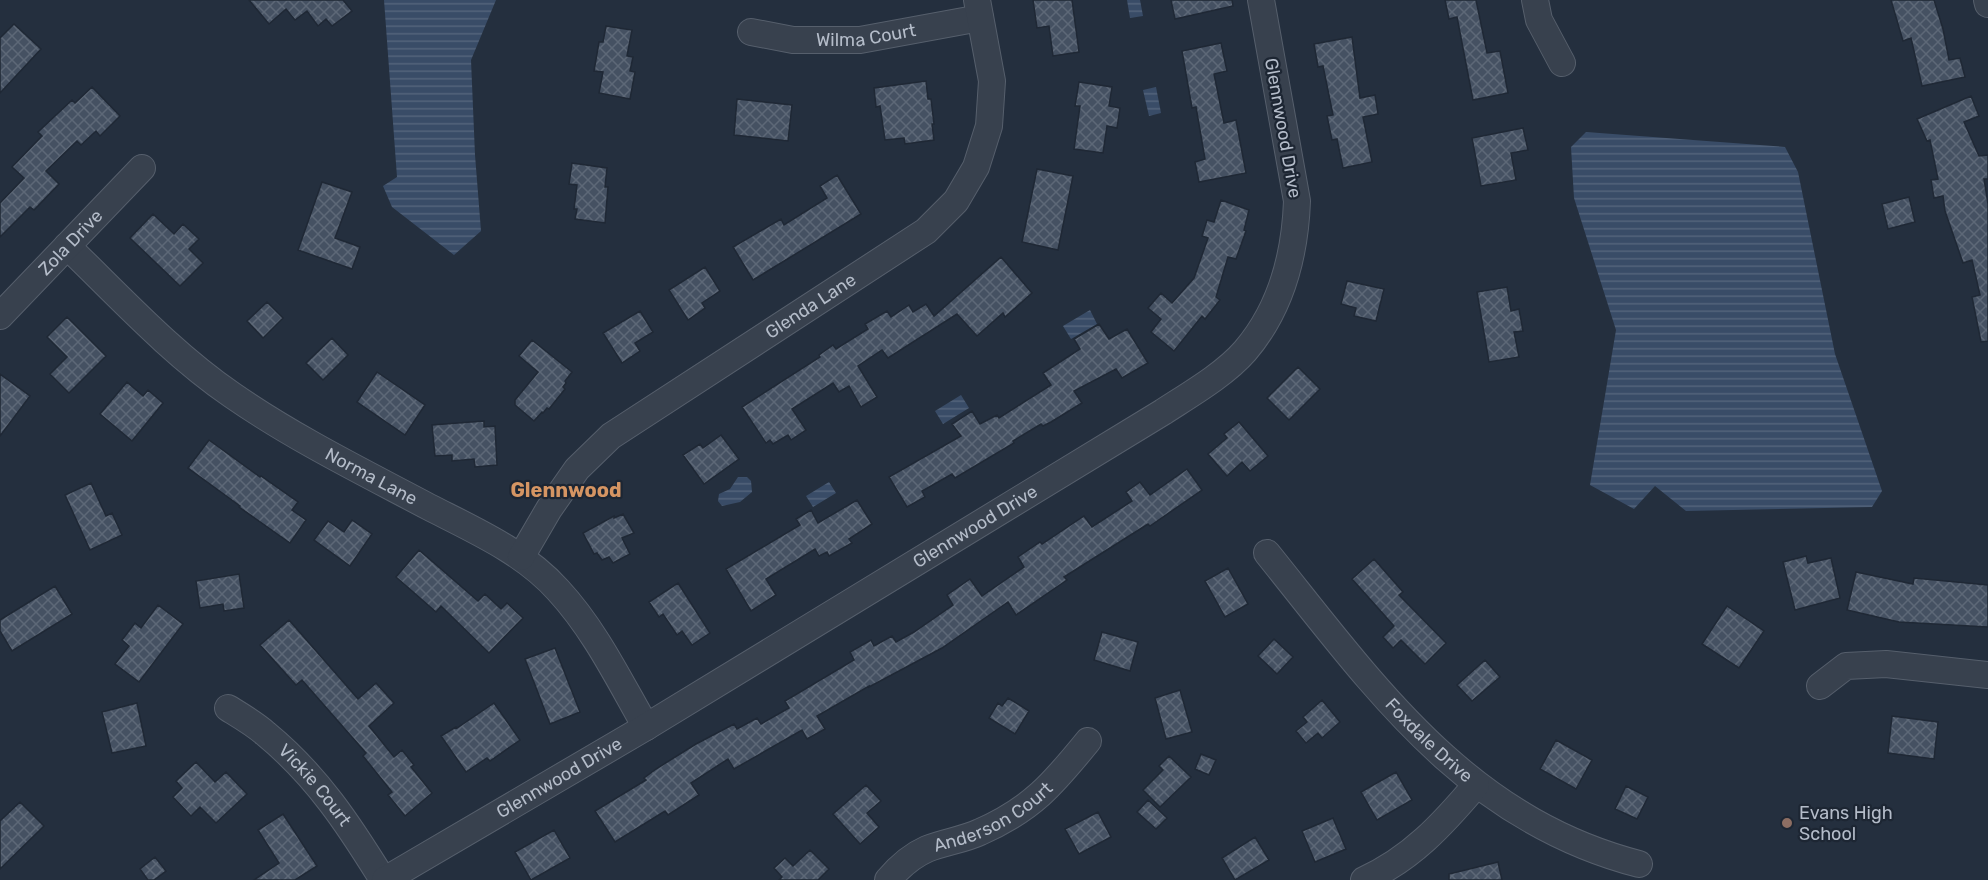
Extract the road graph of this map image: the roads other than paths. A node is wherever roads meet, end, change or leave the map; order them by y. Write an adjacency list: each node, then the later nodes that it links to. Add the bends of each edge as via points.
1 (1261, 0): 14 (street, Glennwood Drive, via 1297,201 1296,234 1287,275 1269,316 1244,352 1206,385 1163,412)
2 (1536, 0): 5 (street, via 1539,20)
3 (978, 9): 4 (street, Wilma Court, via 860,40 793,40); 10 (street, Glenda Lane, via 992,81 989,126 976,167 957,201 926,231 611,436 577,469)
4 (751, 32)
5 (1562, 63)
6 (142, 168): 7 (street, Zola Drive)
7 (67, 246): 8 (street, Zola Drive); 10 (street, Norma Lane, via 182,356 231,395)
8 (0, 316)
9 (1267, 553): 16 (street, Foxdale Drive, via 1396,711)
10 (521, 557): 14 (street, Norma Lane, via 558,589 592,633)
11 (1988, 675): 12 (street, via 1886,664 1846,666)
12 (1820, 686)
13 (228, 708): 18 (street, Vickie Court, via 266,733 306,771 342,815)
14 (646, 727): 18 (street, Glennwood Drive)
15 (1088, 741): 19 (street, Anderson Court, via 1054,783 1032,802 978,833 927,849 902,864)
16 (1476, 785): 17 (street, Foxdale Drive, via 1556,835); 20 (street, via 1414,851)
17 (1639, 864)
18 (384, 880)
19 (888, 880)
20 (1364, 880)

